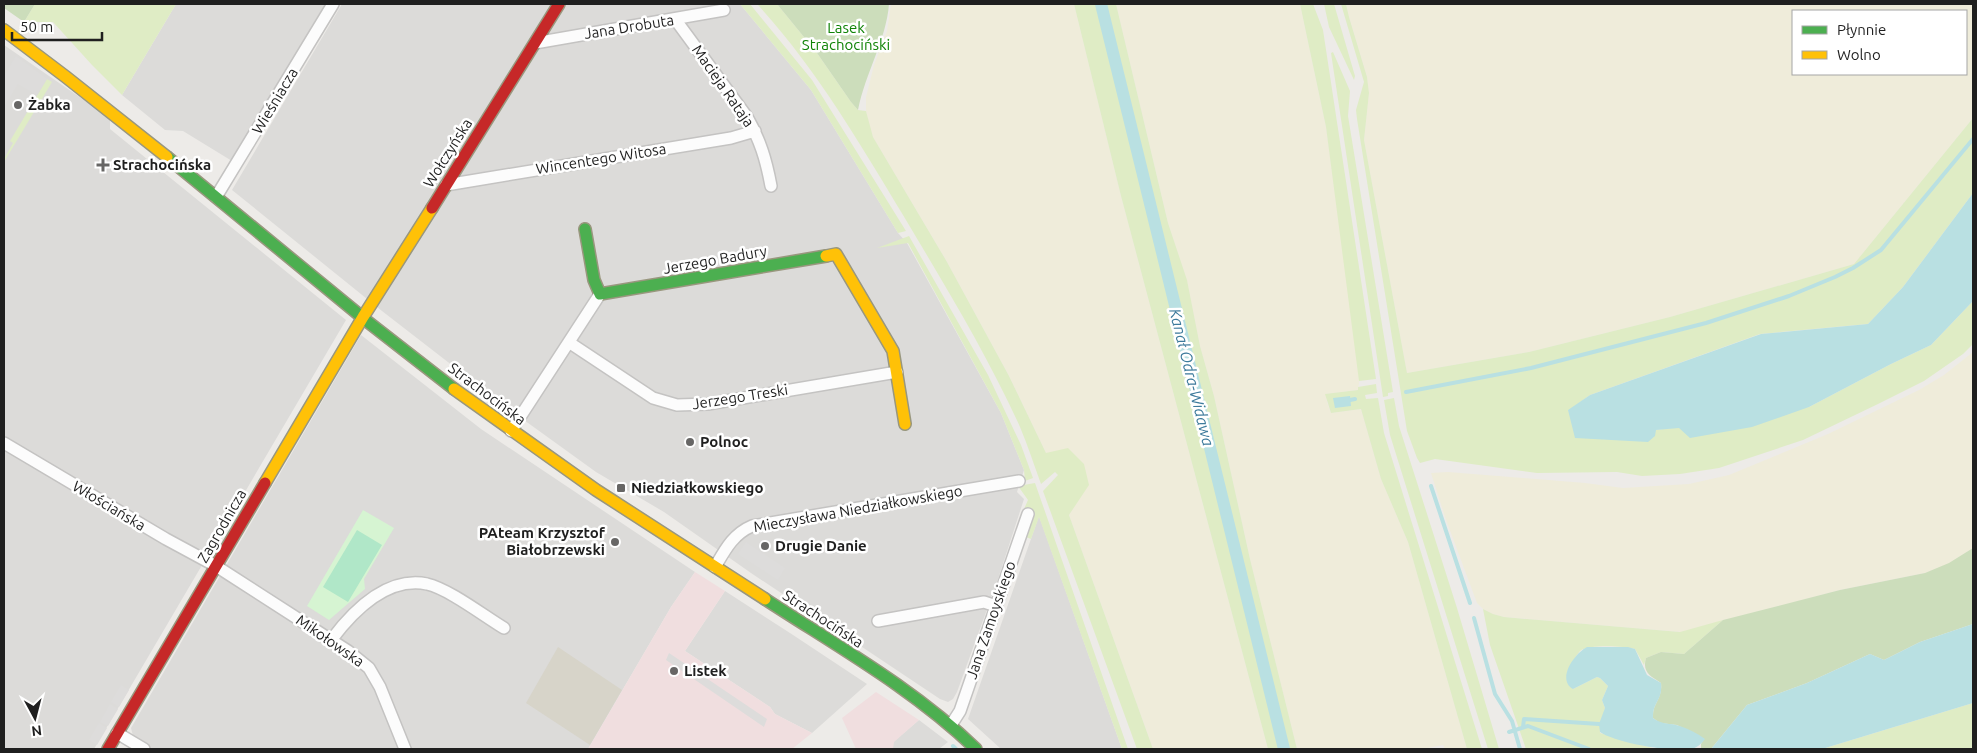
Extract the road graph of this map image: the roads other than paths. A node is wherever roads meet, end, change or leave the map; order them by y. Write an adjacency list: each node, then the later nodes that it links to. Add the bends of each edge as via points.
1 (333, 4): 10 (street, Wieśniacza)
2 (559, 4): 6 (street, Wołczyńska)
3 (724, 10): 4 (street, Jana Drobuta)
4 (675, 20): 6 (street, Jana Drobuta); 7 (street, Macieja Rataja)
5 (4, 30): 10 (street, Strachocińska)
6 (534, 43): 8 (street, Wołczyńska)
7 (755, 131): 8 (street, Wincentego Witosa, via 731,138); 9 (street, Macieja Rataja, via 766,156)
8 (446, 185): 13 (street, Wołczyńska)
9 (771, 186)
10 (216, 197): 13 (street, Strachocińska)
11 (585, 228): 12 (street, via 594,280)
12 (600, 294): 14 (street); 15 (street, Jerzego Badury, via 836,254 893,351)
13 (363, 317): 17 (street, Strachocińska); 21 (street, Zagrodnicza)
14 (570, 343): 15 (street, Jerzego Treski, via 653,398 677,405 708,404); 17 (street)
15 (897, 372): 16 (street)
16 (904, 424)
17 (511, 431): 22 (street, Strachocińska)
18 (4, 443): 21 (street, Włościańska)
19 (1019, 481): 22 (street, Mieczysława Niedziałkowskiego, via 752,526 733,538)
20 (1028, 514): 23 (street, Jana Zamoyskiego)
21 (216, 566): 26 (street, Mikołowska); 28 (street, Zagrodnicza)
22 (715, 567): 27 (street, Strachocińska, via 884,676)
23 (996, 606): 24 (street, via 984,602); 27 (street, Jana Zamoyskiego, via 960,711)
24 (878, 621)
25 (504, 628): 26 (street, via 446,592 428,584 411,583 393,586 377,594)
26 (332, 638): 31 (street, Mikołowska, via 369,668)
27 (951, 725): 32 (street, Strachocińska)
28 (117, 733): 29 (street, Zagrodnicza); 30 (street)
29 (108, 749)
30 (144, 749)
31 (405, 749)
32 (976, 749)

